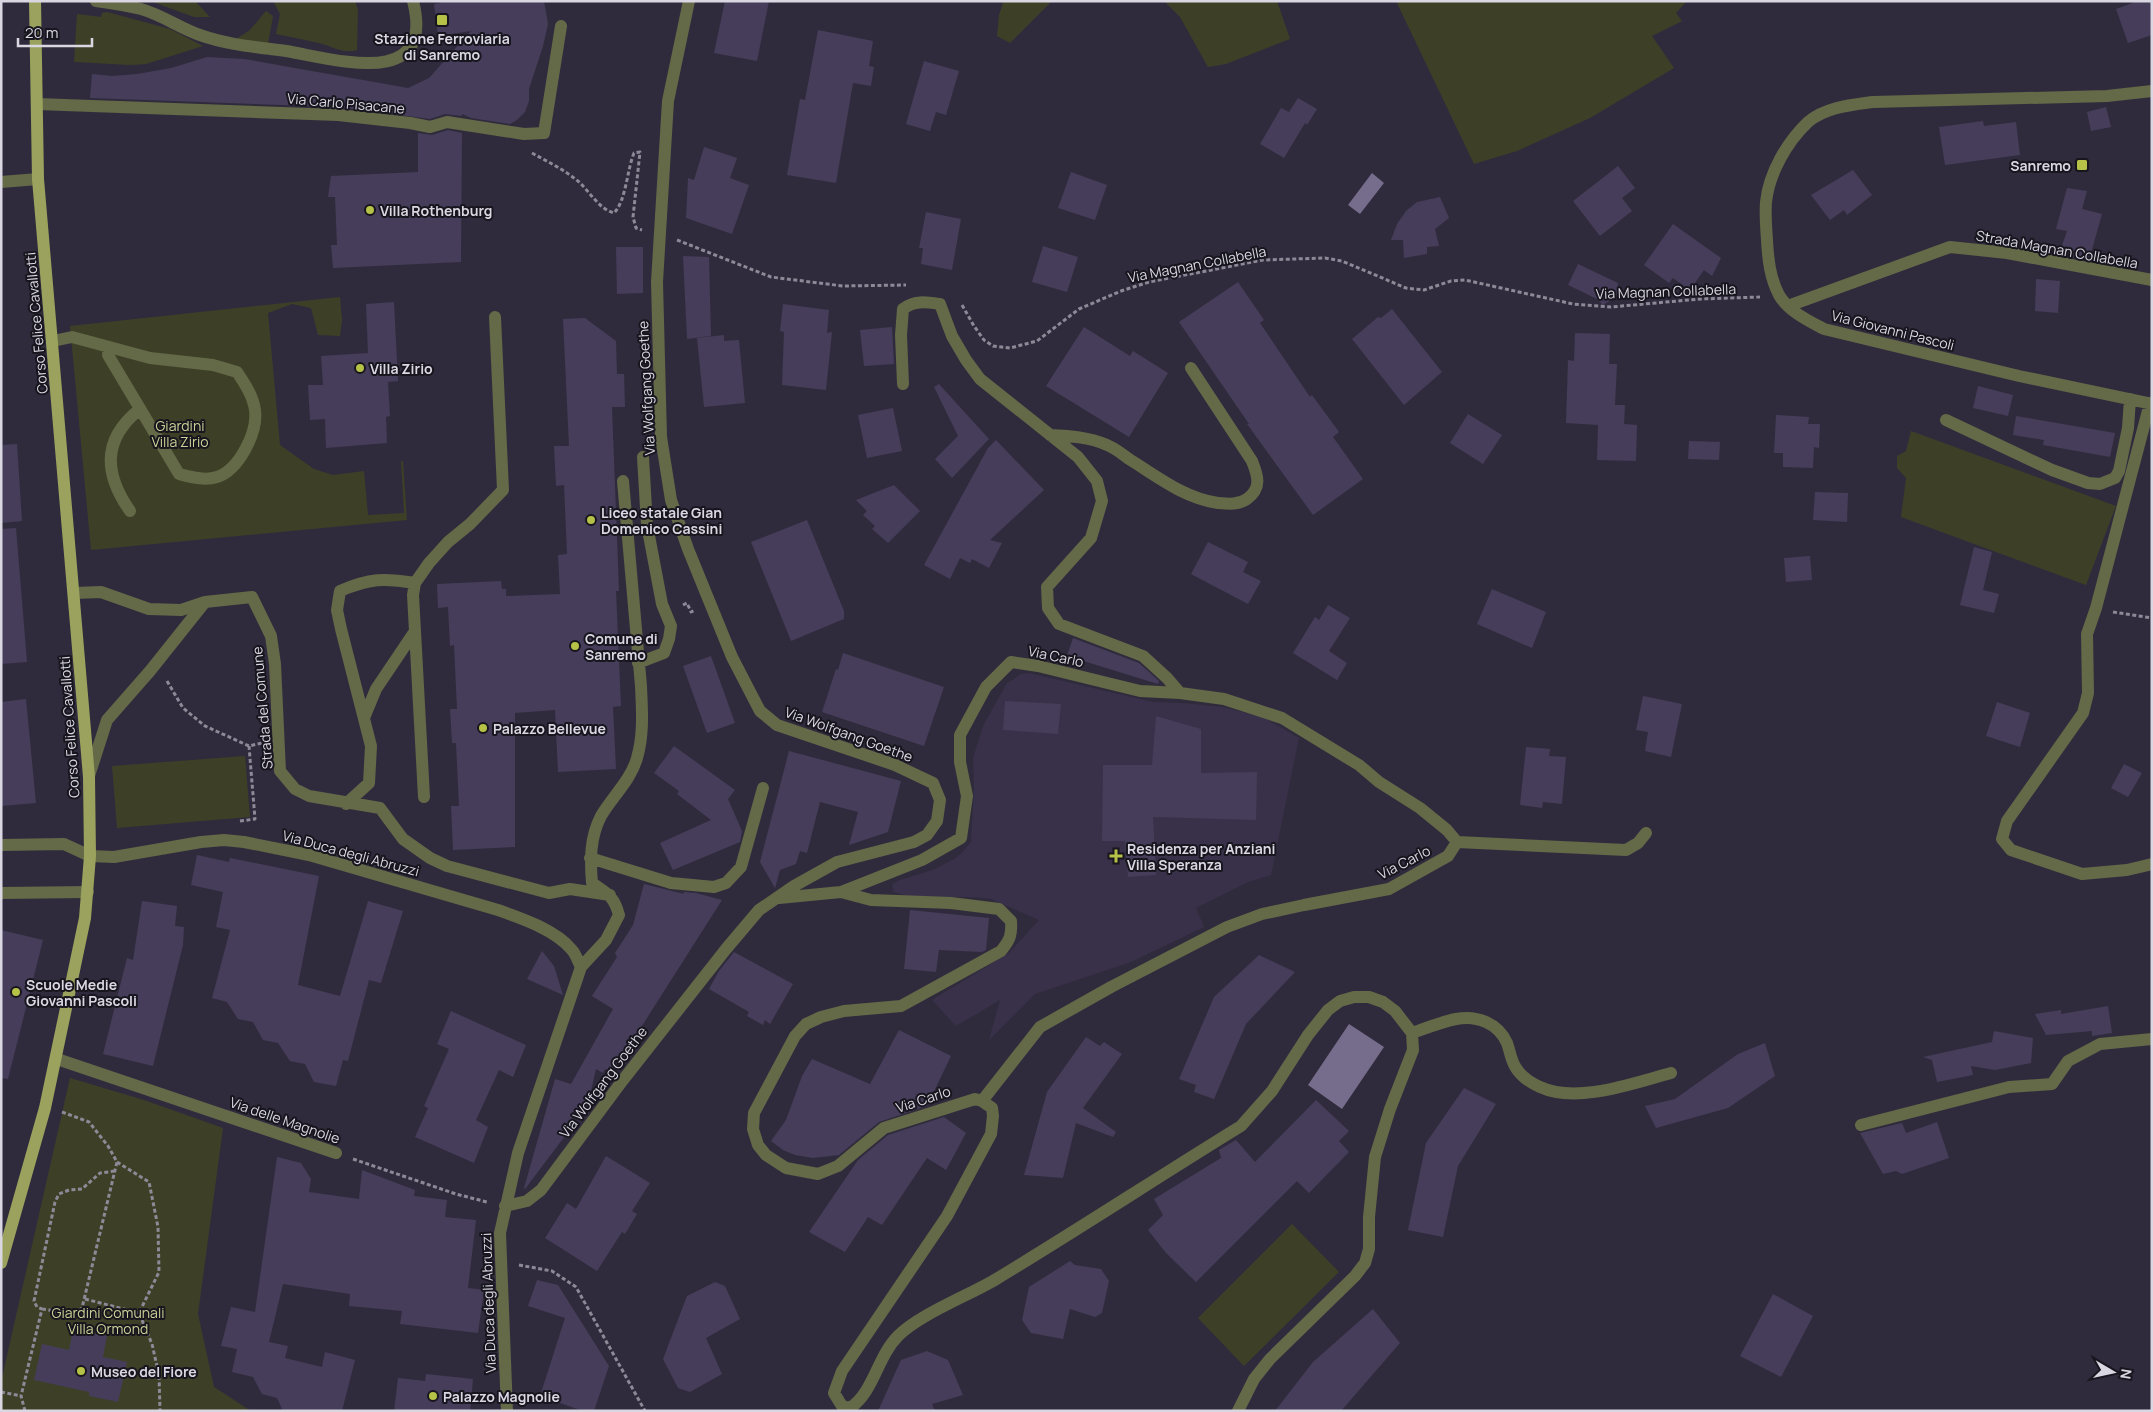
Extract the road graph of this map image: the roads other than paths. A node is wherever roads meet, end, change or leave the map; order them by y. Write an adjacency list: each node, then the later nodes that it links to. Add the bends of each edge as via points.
1 (35, 1): 7 (main road, Corso Felice Cavallotti)
2 (96, 1): 3 (street, via 140,9 217,40 371,64 401,57 412,46 418,17)
3 (413, 1)
4 (689, 1): 46 (street, Via Wolfgang Goethe, via 668,102 657,282 661,437 671,500 732,657 760,711 777,725 895,765 933,783 940,800 937,821 927,835 914,842 837,862)
5 (561, 26): 7 (street, Via Carlo Pisacane, via 544,132 524,134 447,122 430,127 338,115)
6 (2152, 92): 11 (street, Via Giovanni Pascoli, via 1873,102 1837,107 1809,121 1790,142 1778,163 1766,202 1772,278)
7 (37, 104): 8 (main road, Corso Felice Cavallotti)
8 (38, 179): 9 (street); 13 (main road, Corso Felice Cavallotti)
9 (1, 182)
10 (2152, 280): 11 (street, Strada Magnan Collabella, via 2007,253 1950,247)
11 (1788, 306): 17 (street, Via Giovanni Pascoli, via 1824,330 1846,336)
12 (495, 317): 25 (street, via 503,490 448,542)
13 (53, 341): 14 (street, via 72,338); 26 (main road, Corso Felice Cavallotti)
14 (109, 347): 19 (street, via 108,356); 19 (street, via 150,358 214,365 237,372 252,397 254,427 248,445 234,465 218,477 195,478 179,474)
15 (1191, 368): 21 (street, via 1252,462 1258,478 1257,487 1246,500 1230,504 1203,501 1178,491 1108,445 1092,439)
16 (903, 384): 21 (street, Via Carlo, via 901,335 904,309 911,303 940,304 952,336 980,379)
17 (2130, 399): 18 (street, Via Giovanni Pascoli); 20 (street, via 2119,471 2115,478 2100,484 2052,470)
18 (2151, 404): 41 (street, via 2088,634 2088,693 2083,713 2007,821 2002,839 2010,850 2082,874 2128,870)
19 (140, 409): 24 (street, via 125,421 111,451 112,476 118,493)
20 (1946, 420)
21 (1050, 435): 30 (street, Via Carlo, via 1078,457 1097,481 1102,501 1091,538 1047,587 1048,608 1059,624 1143,656)
22 (643, 457): 29 (street, via 648,525 662,604 671,626 664,653)
23 (623, 481): 29 (street)
24 (130, 510)
25 (415, 583): 28 (street); 31 (street, via 386,578 340,591 341,629)
26 (74, 593): 27 (street, Strada del Comune, via 102,592 149,609 181,610); 32 (main road, Corso Felice Cavallotti)
27 (205, 602): 32 (street, via 107,720); 35 (street, Strada del Comune, via 252,597 271,636 280,771 295,789 309,796)
28 (415, 631): 31 (street, via 376,689); 34 (street)
29 (638, 663): 40 (street, via 643,715 637,759 601,816 594,831)
30 (1180, 693): 37 (street, Via Carlo, via 1224,699 1282,718 1359,764 1379,782 1448,830); 43 (street, Via Carlo, via 1140,691 1011,662 986,687 960,735 960,762 967,796 961,838 922,860)
31 (364, 718): 35 (street, via 371,746 370,783)
32 (89, 777): 39 (main road, Corso Felice Cavallotti)
33 (763, 788): 40 (street, via 741,867 726,883 714,887 671,883)
34 (424, 797)
35 (346, 804): 45 (street, Strada del Comune, via 380,808 403,839 447,866 549,893 570,889)
36 (1646, 834): 37 (street, via 1626,850)
37 (1457, 842): 52 (street, Via Carlo, via 1448,856 1388,889 1262,914 1227,927 1110,987 1040,1027)
38 (1, 845): 39 (street, via 64,844)
39 (90, 856): 42 (main road, Corso Felice Cavallotti); 47 (street, Via Duca degli Abruzzi, via 114,857 224,840 309,855 518,917 551,933 565,944)
40 (590, 858): 45 (street, via 592,883)
41 (2152, 864)
42 (88, 892): 44 (street); 50 (main road, Corso Felice Cavallotti)
43 (841, 892): 46 (street, Via Carlo); 52 (street, Via Carlo, via 871,900 951,903 999,909 1011,922 1012,933 1002,951 901,1006 844,1011 806,1024 795,1036 754,1113 753,1129 758,1145 766,1155 786,1168 818,1174 838,1166 884,1128 975,1099)
44 (1, 893)
45 (610, 895): 47 (street, Via Duca degli Abruzzi, via 619,915 606,940)
46 (776, 898): 55 (street, Via Wolfgang Goethe, via 759,910 726,948 541,1190 527,1201)
47 (581, 968): 55 (street, Via Duca degli Abruzzi, via 518,1153)
48 (1412, 1033): 51 (street, via 1457,1019 1486,1021 1497,1027 1516,1068 1525,1078 1540,1088 1565,1094 1599,1091); 52 (street, via 1395,1011 1383,1002 1354,996 1340,1001 1328,1010 1308,1035 1272,1092 1241,1126 992,1282 923,1318 898,1336 880,1361 863,1397 850,1408 842,1406 834,1393 842,1371 947,1216 991,1134 992,1108); 58 (street, via 1413,1050 1375,1157 1369,1249 1365,1263 1270,1358 1254,1379)
49 (2152, 1039): 53 (street, via 2100,1044 2068,1061 2052,1084 2009,1087)
50 (56, 1059): 54 (street, Via delle Magnolie); 56 (main road, Corso Felice Cavallotti)
51 (1671, 1073)
52 (982, 1101)
53 (1861, 1125)
54 (336, 1153)
55 (505, 1206): 57 (street, Via Duca degli Abruzzi, via 500,1233)
56 (1, 1263)
57 (507, 1411)
58 (1238, 1411)

